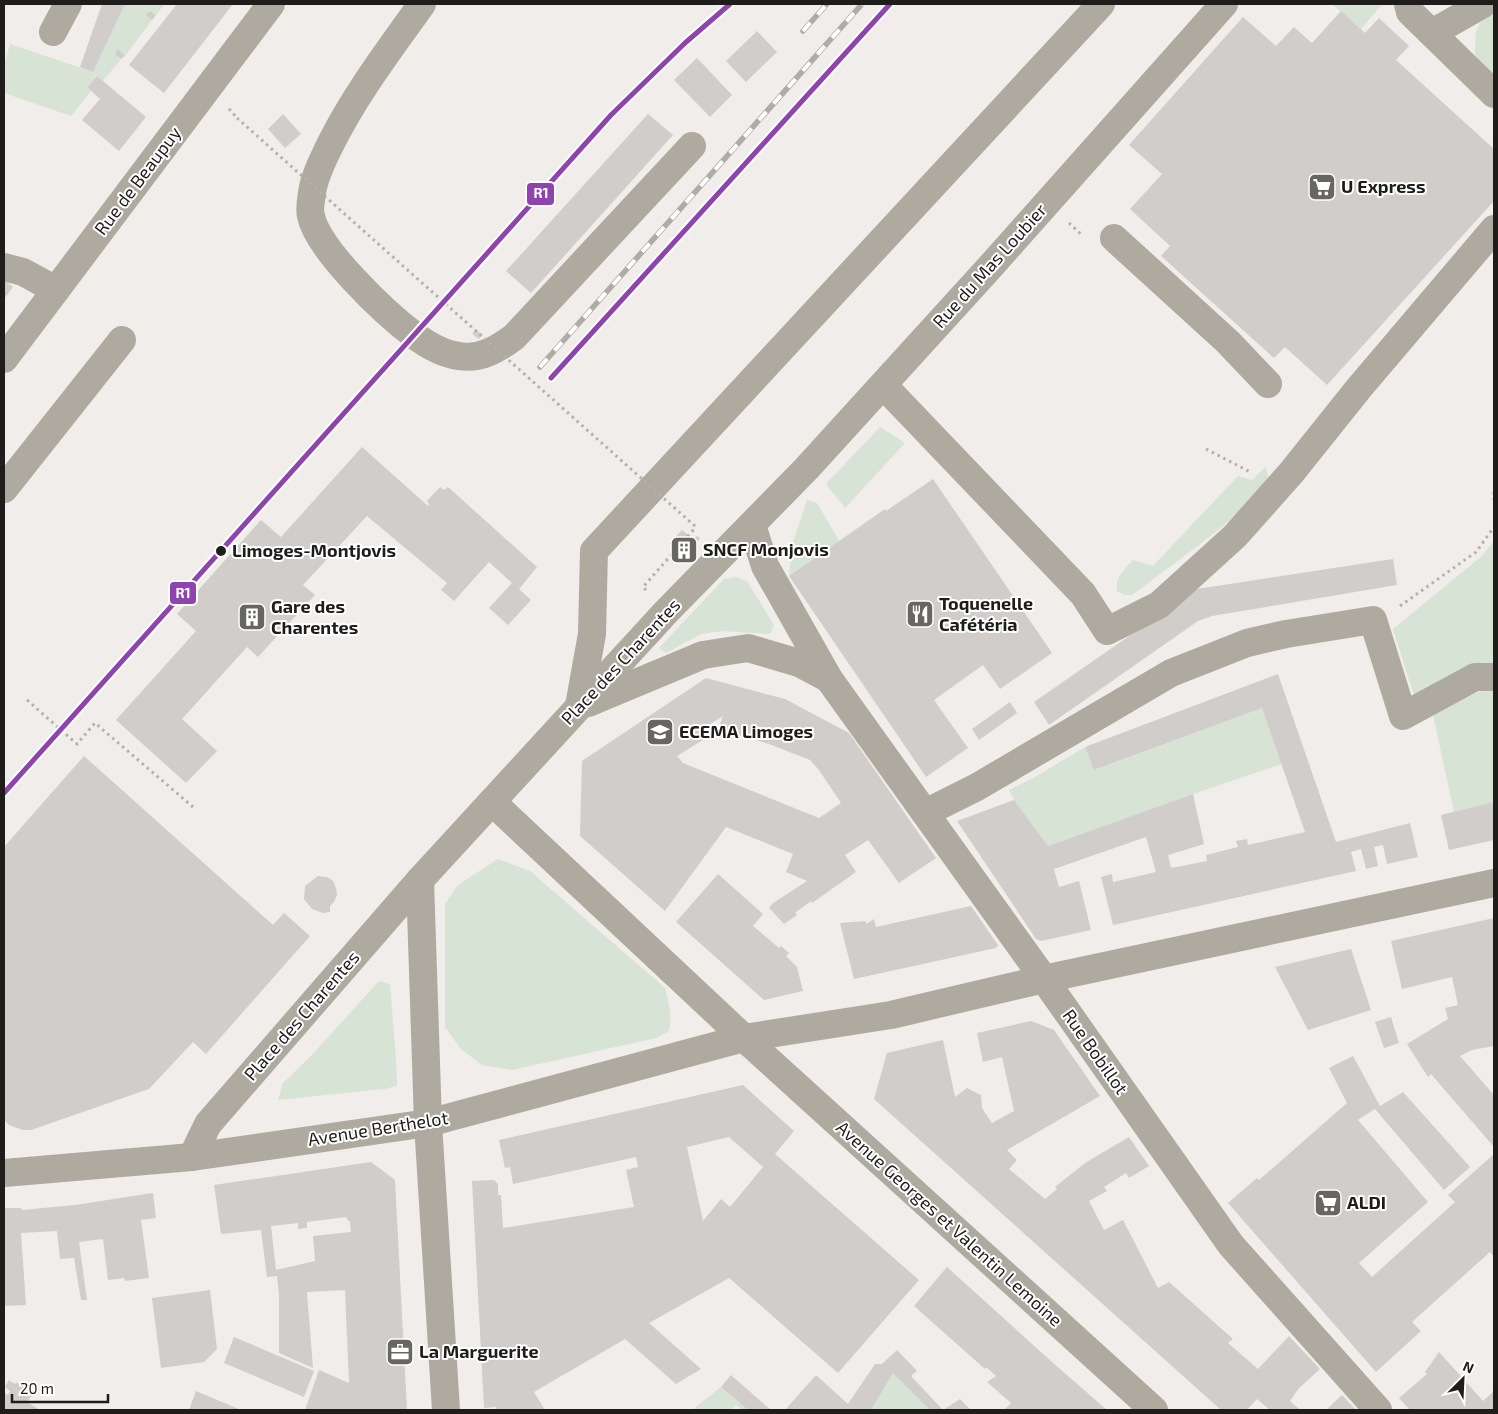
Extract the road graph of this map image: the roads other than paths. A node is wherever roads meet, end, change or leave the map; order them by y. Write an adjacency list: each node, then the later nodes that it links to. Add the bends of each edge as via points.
1 (68, 4): 11 (street)
2 (271, 4): 18 (street, Rue de Beaupuy)
3 (422, 4): 14 (street, via 342,121 320,166 312,192 310,216 318,234 352,278 414,336 438,350 459,356 481,356 514,337)
4 (1101, 4): 27 (street, via 594,551 592,634)
5 (1224, 4): 22 (street, Rue du Mas Loubier)
6 (1408, 4): 12 (street, via 1410,12)
7 (1446, 4): 12 (street)
8 (1454, 4): 12 (street)
9 (1467, 4): 12 (street)
10 (1483, 4): 12 (street)
11 (53, 32)
12 (1432, 33): 13 (street)
13 (1494, 94)
14 (692, 146)
15 (1494, 229): 22 (street, via 1235,536 1159,605 1106,631 1084,594)
16 (1102, 240): 21 (street, via 1232,346)
17 (4, 267): 18 (street, via 23,272)
18 (56, 290): 20 (street, Rue de Beaupuy)
19 (122, 340): 23 (street)
20 (4, 358)
21 (1268, 384)
22 (882, 385): 24 (street, Rue du Mas Loubier)
23 (4, 489)
24 (752, 525): 26 (street, Rue Bobillot, via 765,566); 27 (street, Place des Charentes)
25 (1494, 677): 29 (street, via 1475,677 1403,716 1373,620 1246,643 1171,674 977,787)
26 (829, 679): 27 (street, Rue Bobillot, via 799,663 748,648 703,654); 29 (street, Rue Bobillot)
27 (579, 706): 28 (street, Place des Charentes)
28 (492, 802): 30 (street, Place des Charentes); 33 (street)
29 (926, 813): 32 (street, Rue Bobillot)
30 (420, 880): 34 (street); 35 (street, Place des Charentes, via 208,1124)
31 (1494, 883): 32 (street, Avenue Berthelot)
32 (1044, 979): 33 (street, Avenue Berthelot, via 891,1015); 39 (street, Rue Bobillot, via 1231,1245)
33 (744, 1038): 34 (street, Avenue Berthelot); 38 (street, Avenue Georges et Valentin Lemoine)
34 (428, 1123): 35 (street, Avenue Berthelot); 37 (street)
35 (192, 1157): 36 (street, Avenue Berthelot)
36 (4, 1173)
37 (446, 1410)
38 (1154, 1410)
39 (1378, 1410)

